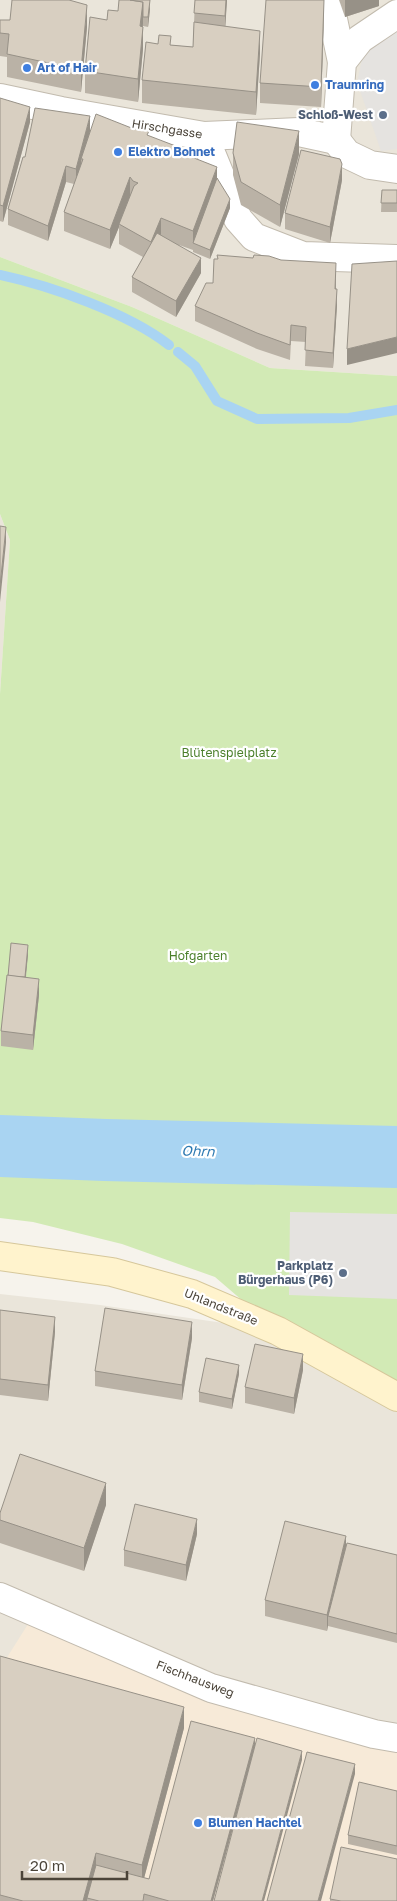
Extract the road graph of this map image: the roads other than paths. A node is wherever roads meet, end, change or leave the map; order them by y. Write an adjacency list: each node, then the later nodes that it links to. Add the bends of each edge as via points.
1 (329, 0): 3 (street)
2 (397, 14): 3 (street, via 360,39)
3 (342, 62): 6 (street)
4 (0, 98): 5 (street, Hirschgasse)
5 (204, 136): 6 (street, Hirschgasse, via 299,132); 8 (street, via 238,219 254,237 303,256)
6 (336, 140): 7 (street, via 347,154 370,165)
7 (397, 169)
8 (397, 259)
9 (0, 1256): 10 (main road, Uhlandstraße, via 112,1272 192,1294 278,1331)
10 (397, 1397)
11 (0, 1597): 12 (street, Fischhausweg, via 211,1688)
12 (397, 1738)

